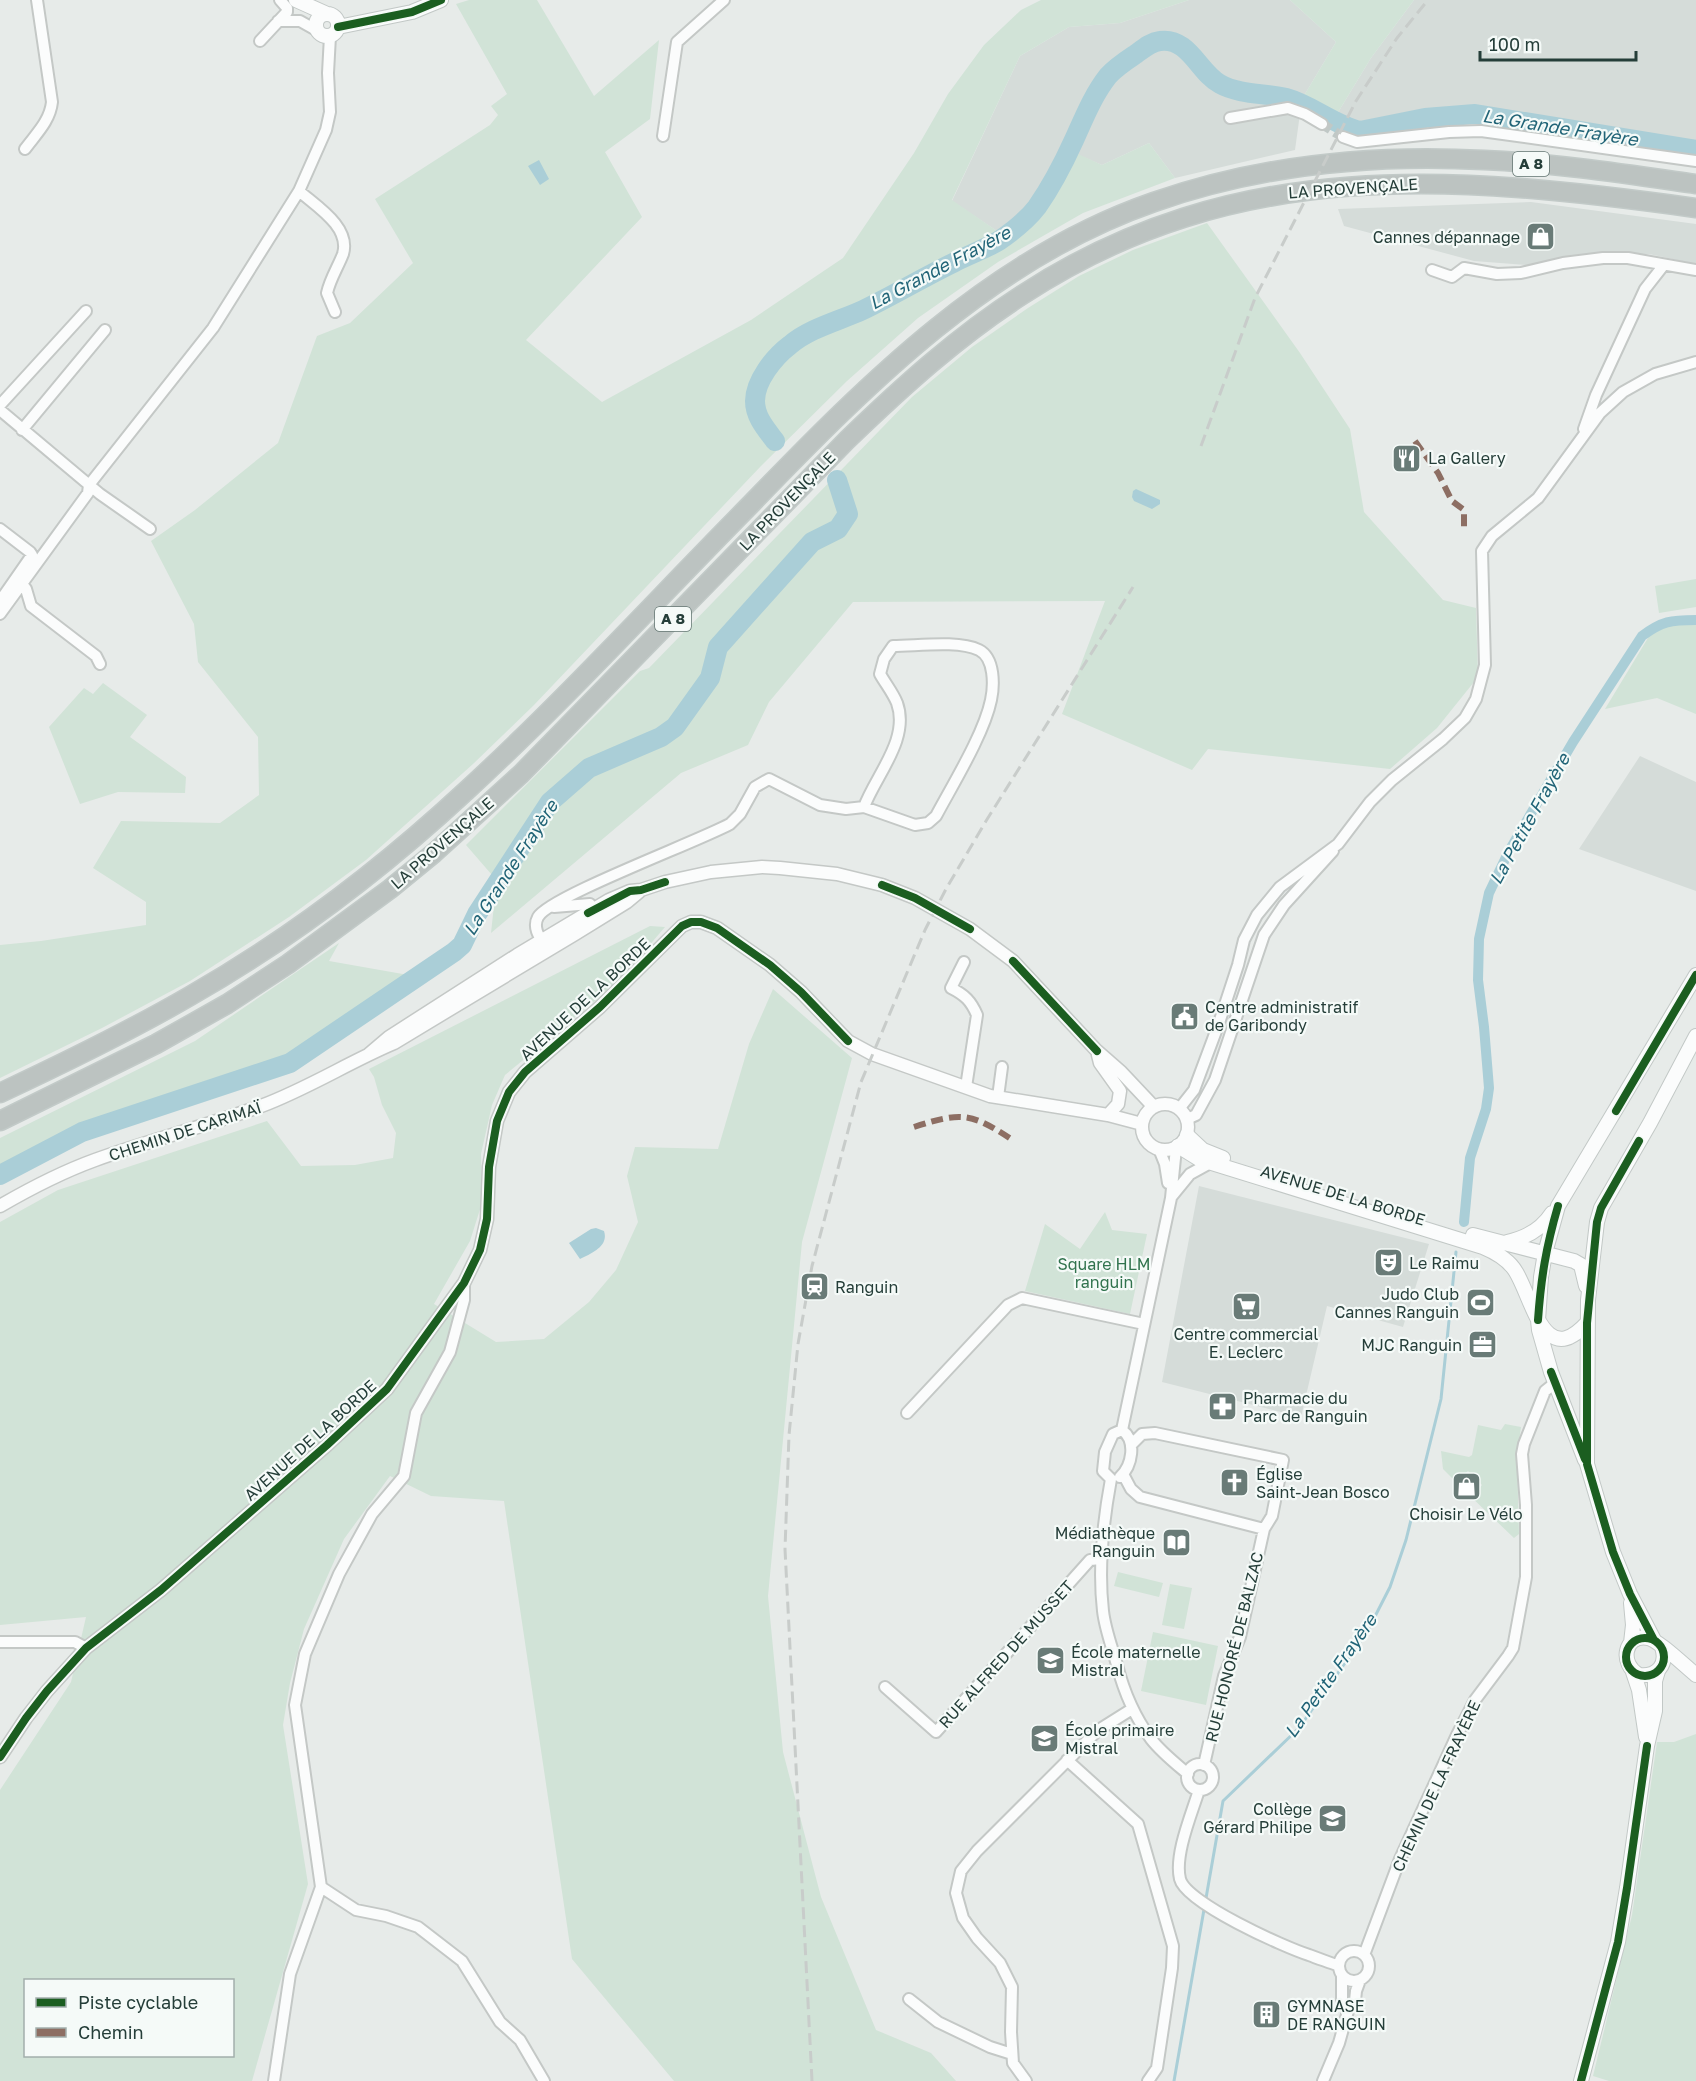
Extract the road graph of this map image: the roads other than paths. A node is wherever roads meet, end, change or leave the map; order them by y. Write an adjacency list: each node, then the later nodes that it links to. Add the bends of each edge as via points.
1 (37, 0): 14 (street, via 52,102 46,122)
2 (280, 0): 7 (street, via 287,12)
3 (291, 0): 8 (main road)
4 (296, 0): 8 (main road)
5 (441, 0): 8 (main road, via 381,19)
6 (724, 0): 12 (street, via 677,42)
7 (278, 21): 8 (street); 9 (street)
8 (327, 24): 17 (street, via 330,112)
9 (260, 41)
10 (1230, 118): 11 (street, via 1288,108)
11 (1322, 124)
12 (663, 136)
13 (1343, 137): 15 (street, via 1357,142 1481,131)
14 (25, 149)
15 (1696, 161)
16 (1696, 184): 50 (highway, LA PROVENÇALE / A 8, via 1487,160 1428,158 1330,163 1250,175 1195,189 1149,203 1059,244 978,296 892,364 828,424 544,717 370,875 265,950 191,996)
17 (299, 191): 23 (street, via 333,221 342,235 345,246 327,293); 30 (street, via 213,328)
18 (1696, 208): 55 (highway, LA PROVENÇALE / A 8, via 1484,184 1333,186 1206,211 1157,227 1073,265 977,325 897,393 520,774 390,889 227,1004 156,1044)
19 (1663, 266): 20 (street, via 1651,261 1603,258 1521,273 1497,274 1464,268 1452,277); 21 (street); 29 (street, via 1645,289)
20 (1432, 270)
21 (1696, 270)
22 (86, 310): 26 (street)
23 (335, 312)
24 (105, 330): 28 (street)
25 (1696, 362): 29 (street, via 1635,384 1600,413)
26 (0, 405)
27 (0, 410): 28 (street)
28 (22, 430): 30 (street)
29 (1581, 437): 38 (street, via 1538,498 1492,536 1482,551 1485,665 1476,699 1465,718 1392,780)
30 (89, 484): 32 (street); 33 (street, via 88,493)
31 (0, 529): 34 (street, via 32,555)
32 (150, 529)
33 (23, 585): 35 (street); 36 (street, via 31,606 96,656)
34 (0, 601)
35 (0, 614)
36 (100, 664)
37 (864, 807): 37 (street, via 900,728 897,703 880,674 893,646 962,645 981,651 991,667 991,700 936,816 928,823 915,825); 39 (street, via 820,805 770,779 756,787 730,824)
38 (1338, 844): 53 (street, via 1280,887 1257,915 1244,940 1219,1023); 53 (street, via 1284,905 1264,935 1215,1080 1196,1115)
39 (594, 885): 41 (street, via 585,899); 42 (street)
40 (641, 890): 41 (street, CHEMIN DE CARIMAÏ); 43 (street, CHEMIN DE CARIMAÏ, via 627,902); 47 (street, CHEMIN DE CARIMAÏ, via 711,872 762,867 813,870 889,887 947,915 994,946 1013,961)
41 (594, 905): 42 (street); 43 (street, CHEMIN DE CARIMAÏ)
42 (546, 909): 43 (street, via 536,925)
43 (544, 945): 61 (street, CHEMIN DE CARIMAÏ, via 394,1043 309,1086 271,1103 93,1161)
44 (964, 962): 49 (street, via 951,988 964,995 977,1015)
45 (1696, 975): 62 (main road)
46 (1696, 1036): 66 (main road, via 1601,1208)
47 (1097, 1051): 52 (street, CHEMIN DE CARIMAÏ); 54 (street, CHEMIN DE CARIMAÏ, via 1100,1063 1120,1091 1118,1104)
48 (1002, 1067): 51 (street)
49 (966, 1088): 51 (street); 65 (street, AVENUE DE LA BORDE, via 872,1054 848,1041 801,992 761,959 717,928 691,922 682,926 600,1007 525,1072 509,1092 496,1121 487,1219 480,1250)
50 (0, 1093)
51 (998, 1097): 54 (street)
52 (1154, 1107): 53 (street, via 1167,1104); 56 (street)
53 (1183, 1114): 57 (street)
54 (1108, 1115): 56 (street)
55 (0, 1121)
56 (1142, 1124): 58 (street, via 1144,1137)
57 (1181, 1143): 58 (street, via 1171,1150); 59 (main road); 60 (street); 63 (main road, AVENUE DE LA BORDE)
58 (1159, 1149): 60 (street)
59 (1210, 1163): 60 (street, via 1190,1174); 67 (main road, via 1489,1249 1515,1270)
60 (1170, 1198): 69 (street)
61 (0, 1206)
62 (1558, 1206): 63 (main road, via 1536,1231); 64 (main road)
63 (1505, 1243): 64 (main road, AVENUE DE LA BORDE)
64 (1545, 1253): 66 (main road, AVENUE DE LA BORDE, via 1581,1265); 67 (main road)
65 (464, 1283): 83 (street, AVENUE DE LA BORDE, via 375,1402 161,1590); 95 (street, via 464,1299 450,1352 416,1413 404,1476 372,1514 339,1574 305,1654 295,1705)
66 (1588, 1300): 68 (main road)
67 (1538, 1320): 68 (main road, via 1551,1336 1559,1339 1576,1334); 70 (main road)
68 (1587, 1323): 74 (main road)
69 (1144, 1324): 71 (street, via 1022,1298 1008,1305); 72 (street)
70 (1555, 1383): 74 (main road); 96 (street, CHEMIN DE LA FRAYÈRE, via 1545,1391 1522,1454 1526,1577 1513,1648 1475,1700 1456,1735 1400,1859)
71 (907, 1413)
72 (1122, 1431): 73 (street); 76 (street, via 1113,1434 1105,1452 1103,1471)
73 (1132, 1444): 75 (street); 77 (street, RUE HONORÉ DE BALZAC, via 1143,1434 1155,1433 1283,1460 1272,1516)
74 (1587, 1464): 79 (main road)
75 (1123, 1474): 76 (street); 77 (street, via 1140,1497)
76 (1111, 1479): 78 (street)
77 (1264, 1529): 92 (street, RUE HONORÉ DE BALZAC, via 1240,1637 1224,1676)
78 (1101, 1559): 87 (street, RUE ALFRED DE MUSSET, via 1090,1560 936,1732); 88 (street, via 1103,1612)
79 (1630, 1594): 81 (main road); 82 (main road)
80 (0, 1642): 83 (street, via 75,1642)
81 (1631, 1643): 82 (main road, via 1644,1638); 85 (main road, via 1626,1654)
82 (1658, 1644): 84 (main road, via 1664,1660); 86 (main road)
83 (86, 1648): 90 (street, AVENUE DE LA BORDE, via 33,1709)
84 (1660, 1668): 85 (main road, via 1646,1676); 86 (main road, via 1674,1667); 89 (main road)
85 (1633, 1672): 89 (main road, via 1640,1690)
86 (1694, 1673)
87 (885, 1687)
88 (1132, 1709): 91 (street, via 1097,1731); 93 (street, via 1152,1740)
89 (1647, 1746): 107 (main road, via 1618,1942)
90 (0, 1757)
91 (1067, 1760): 101 (street, via 977,1851 961,1872 956,1893 963,1918 1000,1963 1012,1987); 105 (street, via 1138,1824 1173,1946 1157,2068)
92 (1204, 1765): 93 (street, via 1192,1767); 94 (street, via 1213,1778 1210,1785)
93 (1188, 1774): 94 (street, via 1190,1784)
94 (1199, 1790): 97 (street, via 1180,1856 1180,1880 1213,1910)
95 (321, 1887): 102 (street, via 290,1974); 103 (street, via 356,1910 418,1927 462,1961 500,2022 520,2040)
96 (1364, 1955): 97 (street, via 1348,1952 1341,1958); 98 (street, via 1369,1967)
97 (1340, 1971): 98 (street, via 1350,1981); 100 (street, via 1342,2000)
98 (1360, 1980): 100 (street)
99 (909, 1999): 101 (street, via 938,2022)
100 (1348, 2011): 106 (street)
101 (1012, 2054): 104 (street, via 1013,2063)
102 (274, 2081)
103 (544, 2081)
104 (1026, 2081)
105 (1148, 2081)
106 (1323, 2081)
107 (1581, 2081)

